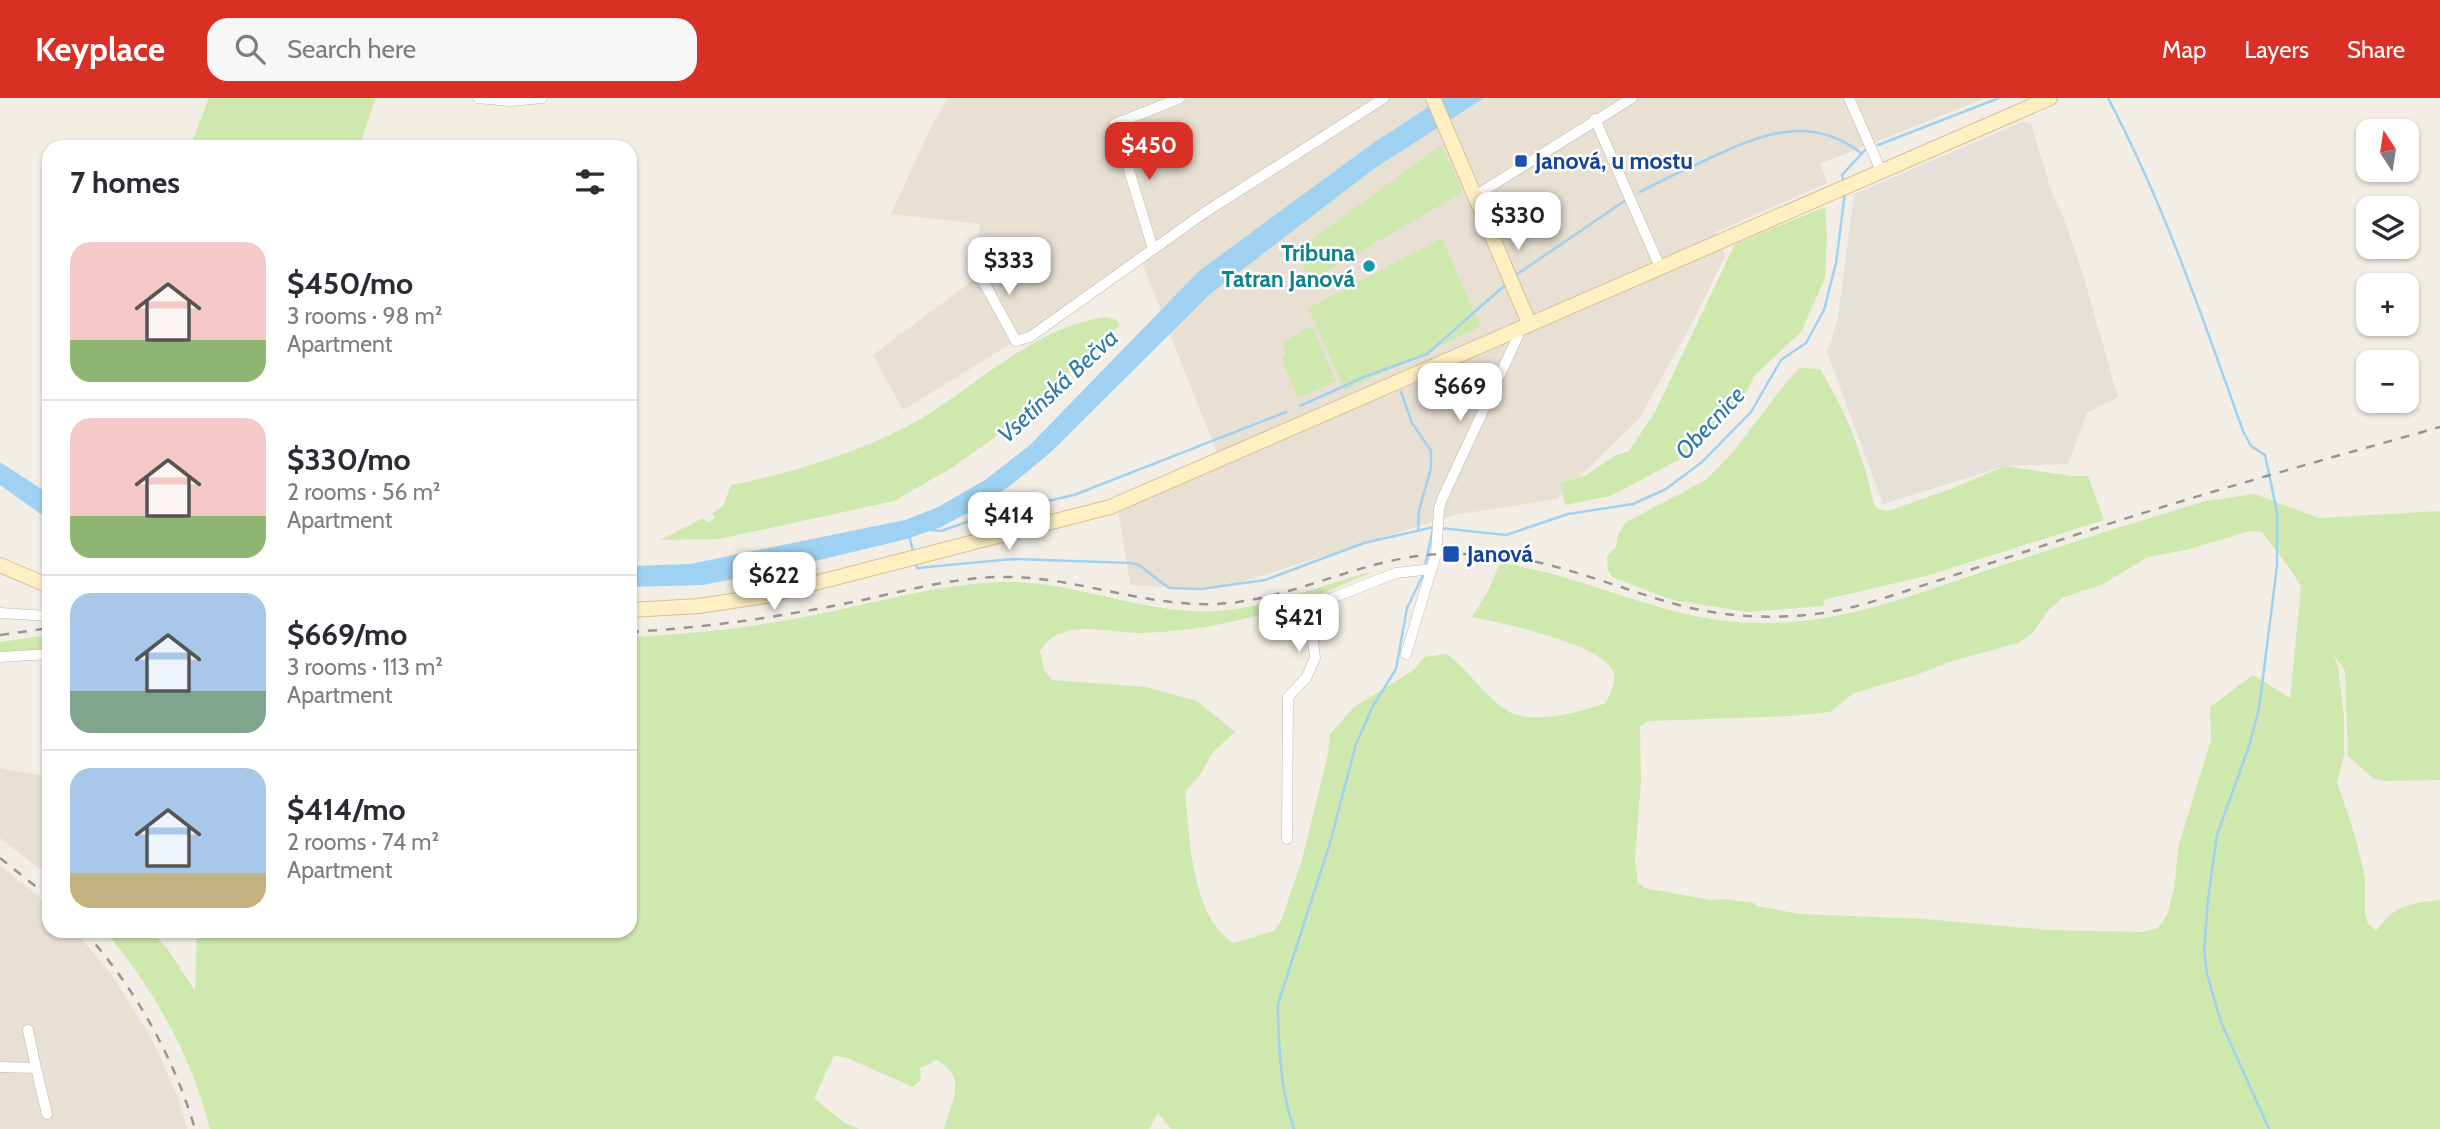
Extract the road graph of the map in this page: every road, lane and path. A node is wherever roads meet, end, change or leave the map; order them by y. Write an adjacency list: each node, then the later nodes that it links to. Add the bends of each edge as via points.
1 (478, 98): 2 (street)
2 (542, 98)
3 (1180, 98): 12 (street, via 1115,124)
4 (1384, 98): 12 (street)
5 (1433, 98): 11 (main road)
6 (1632, 98): 9 (street)
7 (1849, 98): 10 (street)
8 (2050, 98): 10 (main road)
9 (1595, 119): 11 (street); 13 (street)
10 (1881, 171): 13 (main road)
11 (1473, 192): 15 (main road)
12 (1153, 249): 14 (street, via 1030,337 1016,341)
13 (1660, 267): 15 (main road)
14 (976, 268)
15 (1524, 325): 17 (street, via 1443,496); 19 (main road, via 1110,507 745,600)
16 (0, 565): 18 (main road)
17 (1432, 569): 23 (street); 25 (street, via 1396,573 1332,598 1310,614 1315,658 1306,678 1288,697)
18 (42, 583)
19 (637, 610)
20 (0, 613): 21 (street)
21 (42, 616)
22 (42, 654): 24 (street)
23 (1406, 654)
24 (0, 657)
25 (1287, 839)
26 (28, 1030): 28 (street)
27 (0, 1066): 28 (street)
28 (36, 1068): 29 (street)
29 (47, 1114)

